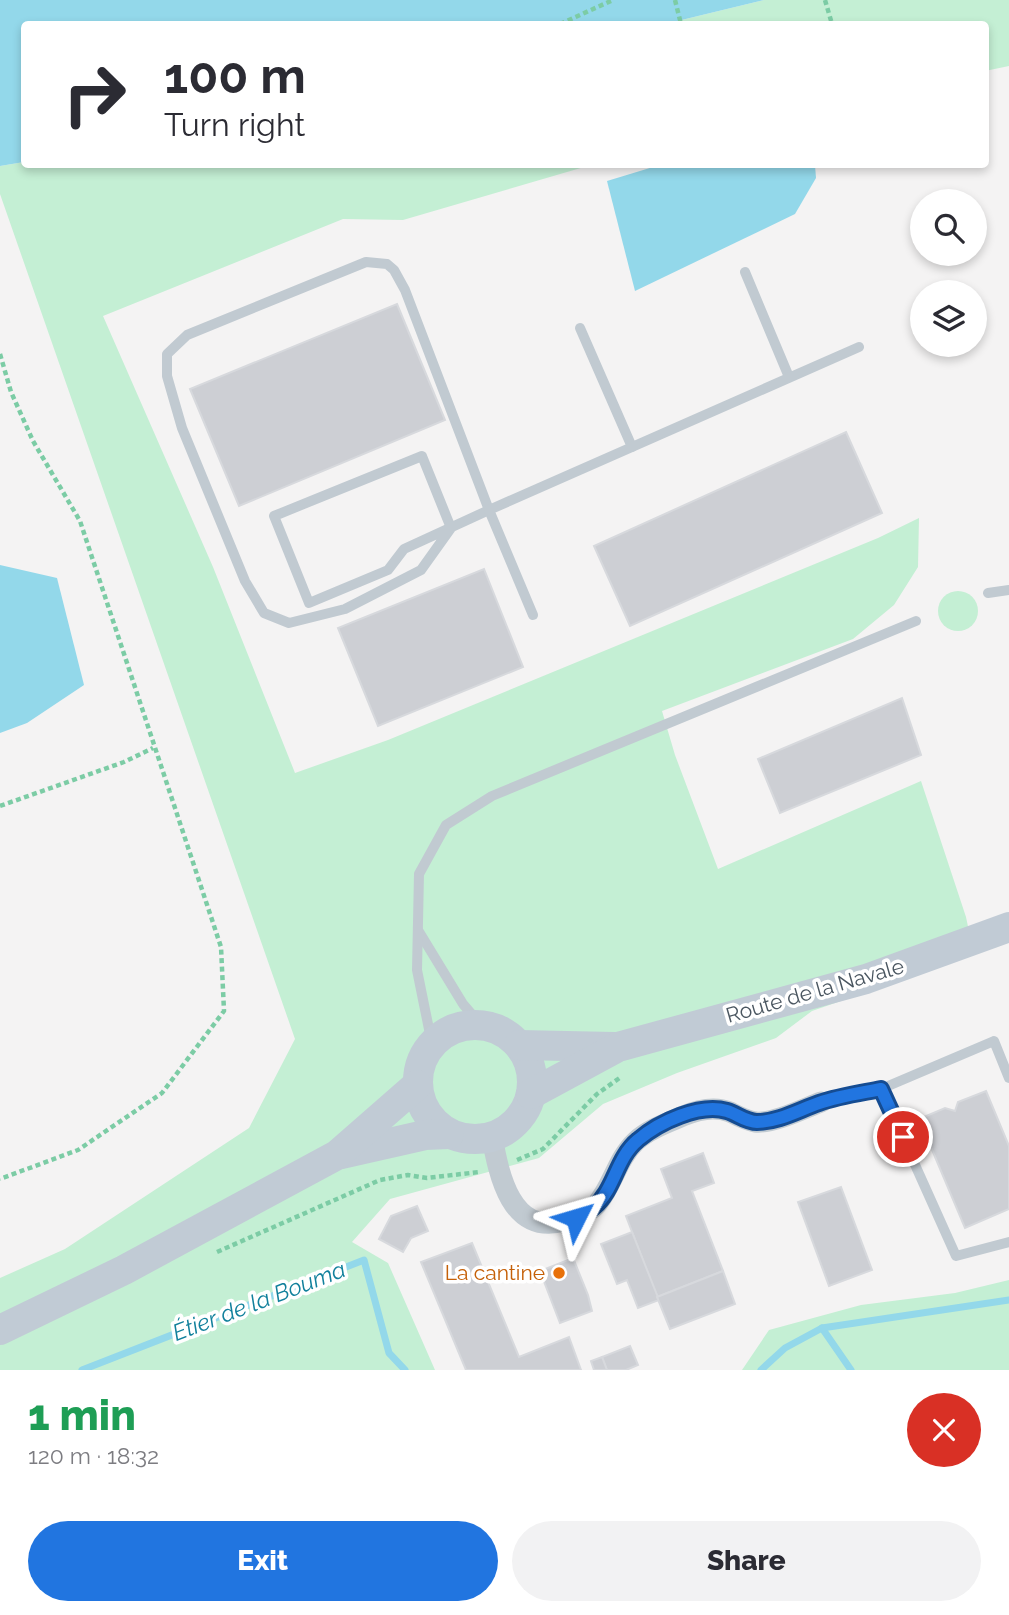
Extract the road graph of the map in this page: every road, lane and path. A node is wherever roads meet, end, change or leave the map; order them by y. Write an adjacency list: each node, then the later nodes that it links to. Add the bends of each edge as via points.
1 (613, 0): 4 (path)
2 (675, 0): 5 (path)
3 (825, 0): 6 (path)
4 (567, 21)
5 (680, 21)
6 (831, 21)
7 (745, 272): 11 (lane)
8 (580, 328): 12 (lane)
9 (859, 347): 11 (lane)
10 (0, 354): 19 (path, via 33,441 80,521)
11 (789, 377): 12 (lane)
12 (632, 447): 13 (lane)
13 (489, 510): 14 (lane); 14 (lane, via 405,289 387,264 366,262 271,299 187,335 167,354 167,376 182,428 245,581 264,613 289,623 345,609 421,570); 17 (lane)
14 (451, 528): 14 (lane, via 404,549 388,570 309,603 274,516 422,456)
15 (1009, 590): 16 (lane)
16 (988, 593)
17 (533, 615)
18 (916, 621): 22 (lane, via 492,796 446,825 419,874)
19 (153, 748): 20 (path); 35 (path, via 221,947 224,1010 162,1093 78,1150)
20 (0, 806)
21 (1009, 927): 26 (main road, Route de la Navale, via 866,979)
22 (418, 930): 23 (lane); 24 (lane, via 417,970)
23 (481, 1025): 24 (main road, via 451,1030); 25 (main road, via 502,1031)
24 (432, 1044): 28 (main road, via 421,1063)
25 (519, 1045): 26 (main road, Route de la Navale); 30 (main road, via 531,1072)
26 (618, 1047): 30 (main road, Route de la Navale)
27 (1009, 1078): 29 (lane, via 994,1041)
28 (417, 1085): 32 (main road, via 426,1114); 34 (main road)
29 (881, 1089): 31 (lane); 36 (lane, via 956,1256)
30 (531, 1094): 33 (main road, via 517,1121)
31 (821, 1102): 33 (street, via 757,1122 710,1109 657,1127 622,1157 595,1206 557,1223 536,1222 522,1214 507,1193)
32 (449, 1134): 33 (main road, via 470,1140); 34 (main road)
33 (492, 1137)
34 (337, 1155): 37 (main road, via 124,1270)
35 (0, 1179)
36 (1009, 1242)
37 (0, 1330)

